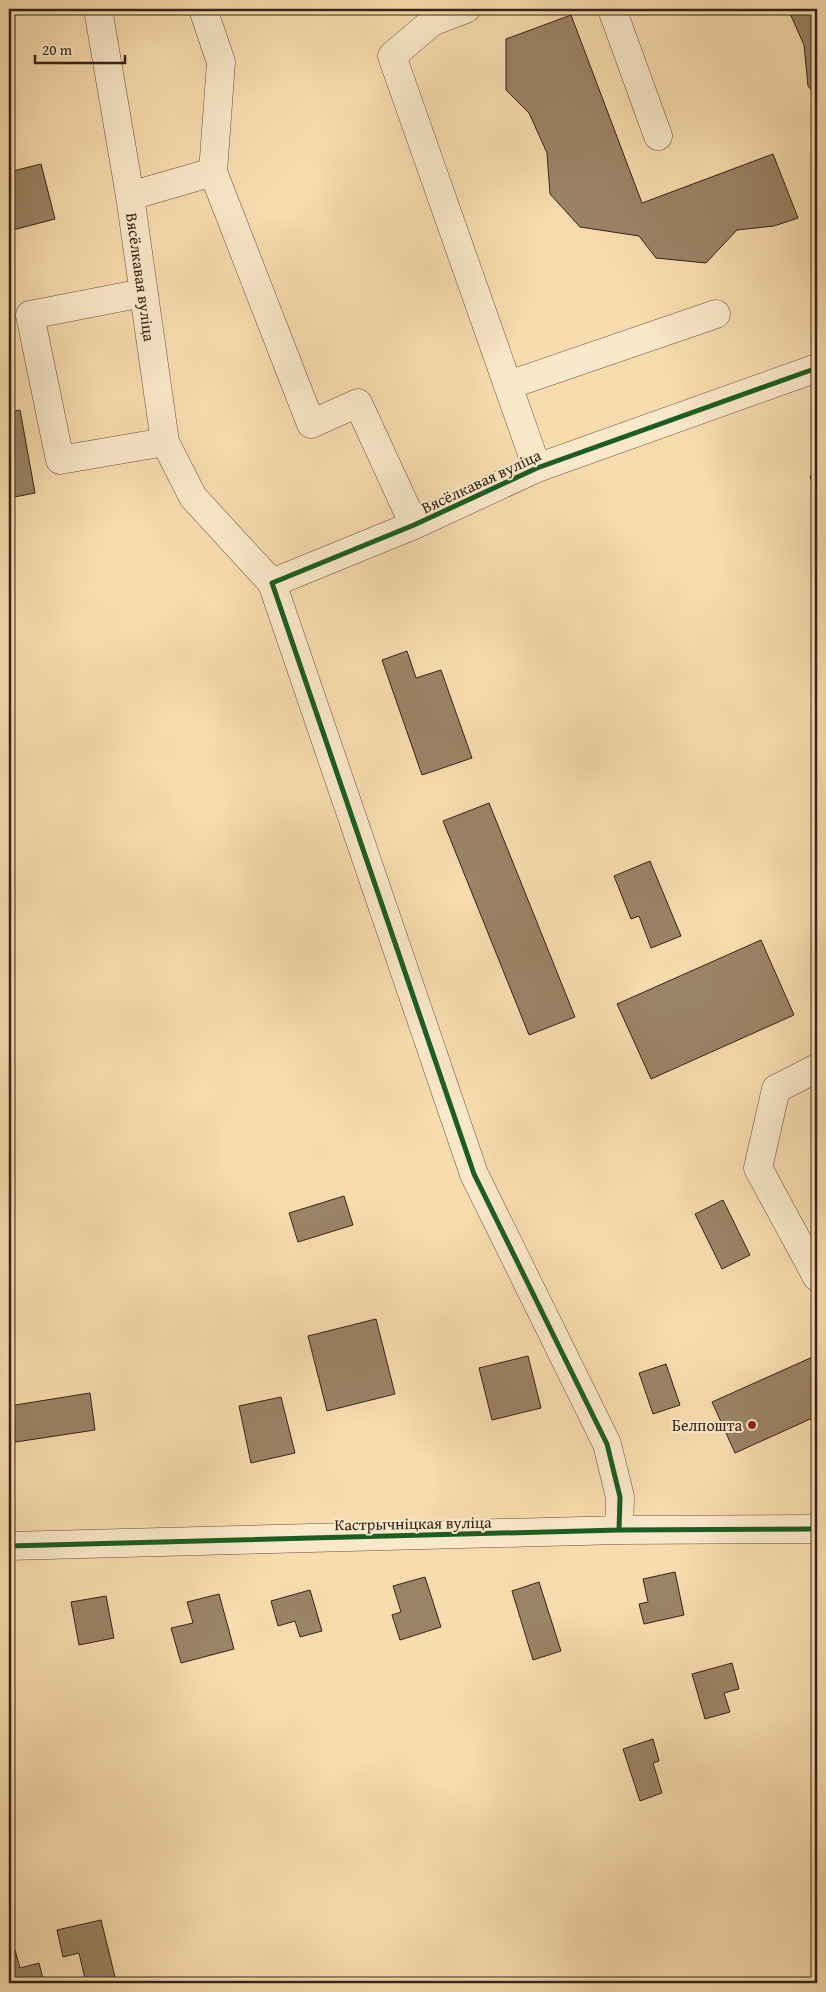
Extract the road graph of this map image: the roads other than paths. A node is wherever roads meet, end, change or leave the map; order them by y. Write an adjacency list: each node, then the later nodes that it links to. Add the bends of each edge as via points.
1 (98, 9): 8 (street, Вясёлкавая вуліца)
2 (203, 9): 7 (street, via 221,62)
3 (466, 9): 5 (street)
4 (612, 9): 6 (street)
5 (430, 15): 12 (street, via 392,56)
6 (658, 136)
7 (213, 172): 8 (street); 15 (street, via 311,424 358,403)
8 (130, 196): 9 (street, Вясёлкавая вуліца)
9 (143, 293): 13 (street, Вясёлкавая вуліца); 13 (street, via 30,314 60,460)
10 (716, 314): 12 (street)
11 (817, 368): 14 (street, Вясёлкавая вуліца)
12 (509, 385): 14 (street)
13 (165, 442): 16 (street, Вясёлкавая вуліца, via 194,497)
14 (537, 468): 15 (street, Вясёлкавая вуліца)
15 (414, 525): 16 (street, Вясёлкавая вуліца)
16 (272, 583): 20 (street, via 474,1174 607,1444 620,1497)
17 (817, 1068): 18 (street, via 776,1089 758,1168)
18 (817, 1277)
19 (817, 1529): 20 (street, Кастрычніцкая вуліца)
20 (619, 1530): 21 (street, Кастрычніцкая вуліца)
21 (9, 1546)

